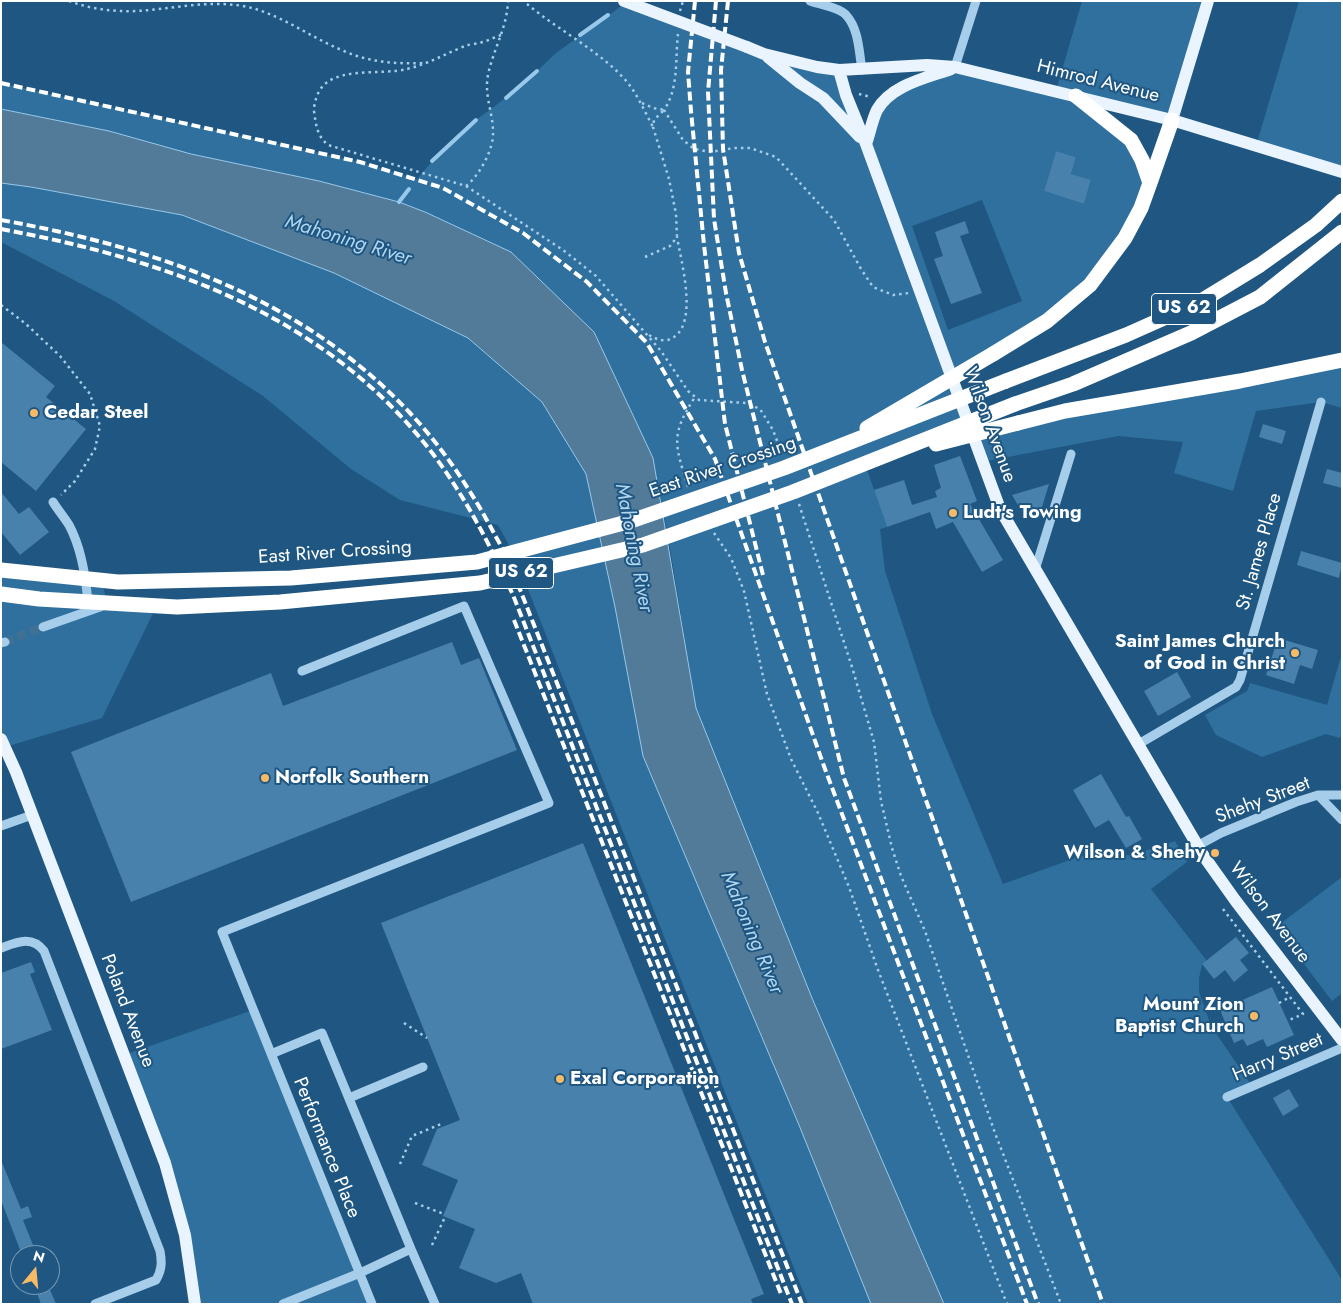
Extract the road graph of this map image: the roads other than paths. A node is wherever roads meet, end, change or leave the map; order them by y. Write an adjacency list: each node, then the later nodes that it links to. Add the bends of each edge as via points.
1 (624, 1): 5 (main road, bridge)
2 (810, 1): 8 (street, via 846,14 857,35)
3 (976, 1): 6 (street)
4 (1208, 1): 10 (main road)
5 (764, 54): 7 (main road, Himrod Avenue); 11 (main road, via 824,98)
6 (955, 67): 8 (main road, Himrod Avenue, via 927,65); 9 (main road, Himrod Avenue); 11 (main road, via 889,95 876,112)
7 (839, 70): 8 (main road, Himrod Avenue); 11 (main road, Wilson Avenue)
8 (862, 70)
9 (1076, 96): 10 (main road, Himrod Avenue); 13 (highway, via 1130,140)
10 (1172, 120): 12 (main road, Himrod Avenue); 13 (highway)
11 (866, 144): 23 (main road, Wilson Avenue, via 1000,509)
12 (1342, 172)
13 (1150, 183): 18 (highway, bridge, via 1125,238 1090,284 1047,321)
14 (1342, 200): 18 (highway, East River Crossing / US 62, bridge, via 1316,225 1198,303 1126,335)
15 (1342, 232): 20 (highway, US 62, bridge, via 1260,297 1191,334 1074,384)
16 (1342, 360): 20 (highway, bridge, via 1240,381 1065,410)
17 (1321, 402): 30 (street, St. James Place, via 1240,680 1236,686)
18 (825, 452): 22 (highway, East River Crossing / US 62, bridge, via 631,521 477,562 291,578 127,581)
19 (1071, 454): 23 (street)
20 (870, 462): 24 (highway, US 62, bridge, via 643,545 480,583 280,602 177,607)
21 (53, 502): 26 (street, via 69,525 78,548 86,572)
22 (1, 570)
23 (1035, 570): 30 (main road, Wilson Avenue)
24 (1, 594)
25 (159, 601): 26 (street, via 130,601)
26 (89, 610): 27 (street)
27 (43, 627)
28 (302, 671): 40 (street, Performance Place, via 464,606 549,803 222,932)
29 (1, 738): 33 (main road, Poland Avenue)
30 (1137, 745): 36 (main road, Wilson Avenue)
31 (1318, 795): 32 (street, Shehy Street); 34 (street); 36 (street, Shehy Street)
32 (1342, 795)
33 (32, 815): 35 (street); 47 (main road, Poland Avenue, via 165,1163 184,1235)
34 (1342, 820)
35 (1, 826)
36 (1197, 846): 38 (main road, Wilson Avenue)
37 (1, 948): 46 (street, via 23,940 32,941 44,951 160,1251 162,1263 156,1280)
38 (1342, 1040)
39 (1342, 1048): 42 (street, Harry Street)
40 (271, 1054): 43 (street, via 322,1033); 45 (street, Performance Place)
41 (423, 1067): 43 (street)
42 (1226, 1097)
43 (348, 1098): 44 (street)
44 (411, 1250): 45 (street); 50 (street)
45 (360, 1273): 48 (street); 49 (street, Performance Place)
46 (95, 1304)
47 (195, 1304)
48 (283, 1304)
49 (372, 1304)
50 (435, 1304)

